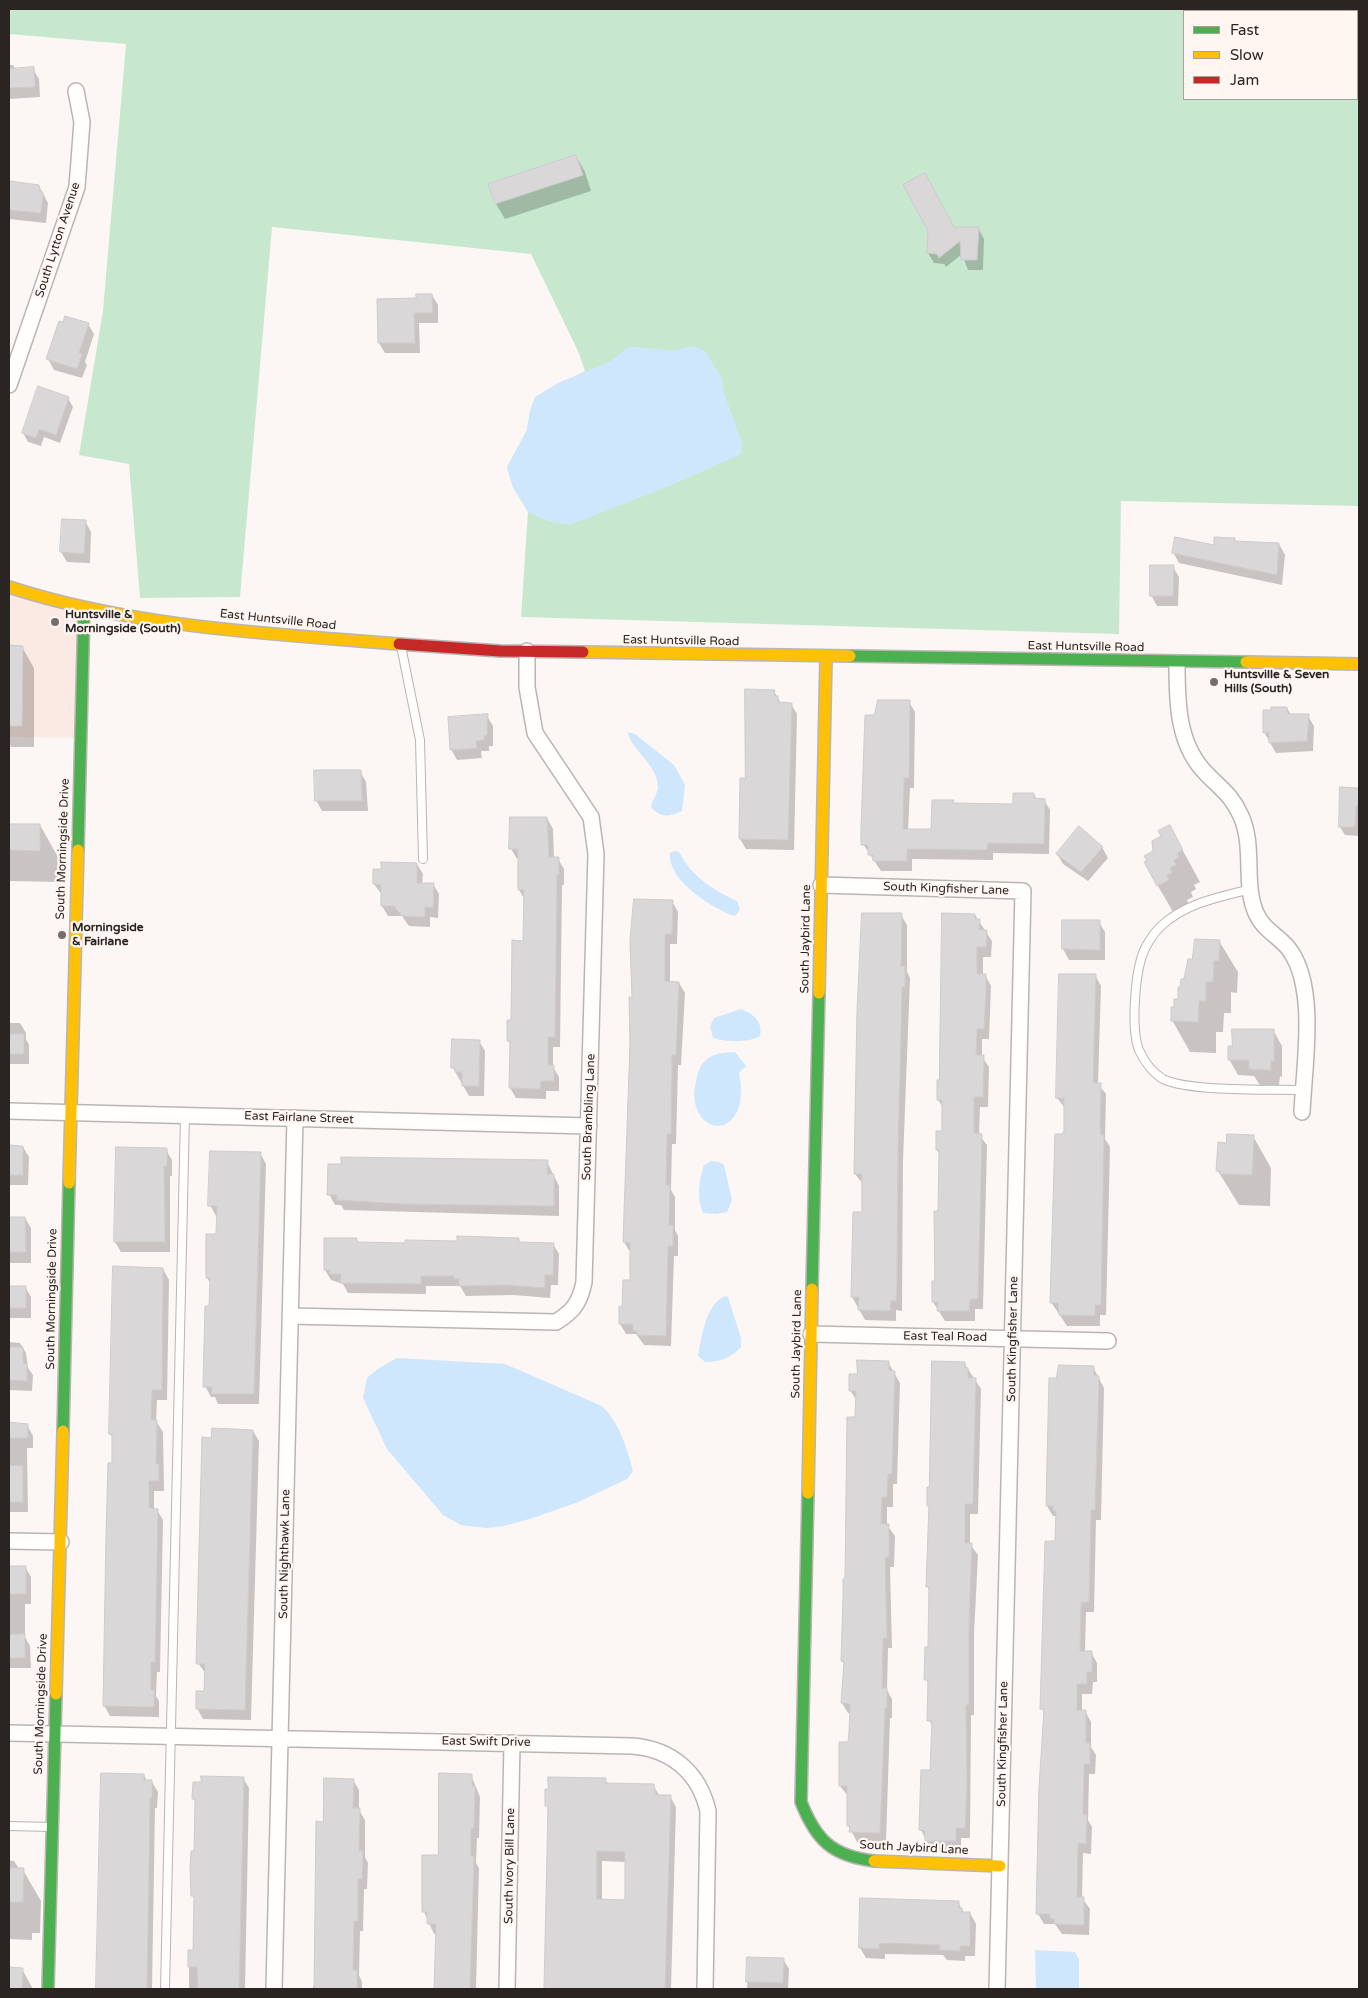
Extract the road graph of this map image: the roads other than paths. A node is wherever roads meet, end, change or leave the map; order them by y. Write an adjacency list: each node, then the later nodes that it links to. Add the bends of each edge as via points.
1 (76, 91): 2 (street, South Lytton Avenue, via 82,122 78,187)
2 (9, 385)
3 (9, 587): 4 (street, East Huntsville Road)
4 (84, 610): 5 (street, East Huntsville Road); 15 (street, South Morningside Drive)
5 (401, 646): 6 (street, East Huntsville Road); 10 (lane, via 420,740)
6 (527, 652): 7 (street, East Huntsville Road); 19 (street, South Brambling Lane, via 527,687 535,733 591,817 596,854)
7 (826, 657): 8 (street, East Huntsville Road); 11 (street, South Jaybird Lane)
8 (1177, 663): 9 (street, East Huntsville Road); 12 (street, via 1177,697 1185,742 1202,770 1227,791 1242,817 1250,854)
9 (1359, 664)
10 (423, 859)
11 (821, 885): 21 (street, South Jaybird Lane); 22 (street, South Kingfisher Lane, via 1024,891)
12 (1251, 890): 13 (street, via 1256,913 1268,932 1291,950 1302,976 1307,1006); 13 (lane, via 1210,899 1182,910 1160,926 1151,938 1141,958 1137,981 1138,1049 1162,1078 1182,1085)
13 (1303, 1090): 16 (street)
14 (9, 1111): 15 (street, East Fairlane Street)
15 (69, 1112): 17 (street, East Fairlane Street); 25 (street, South Morningside Drive)
16 (1302, 1112)
17 (184, 1115): 18 (street, East Fairlane Street); 28 (lane)
18 (295, 1118): 19 (street, East Fairlane Street); 20 (street, South Nighthawk Lane)
19 (589, 1126): 20 (street, South Brambling Lane, via 584,1282 580,1300 570,1314 556,1322 534,1323)
20 (290, 1316): 29 (street, South Nighthawk Lane)
21 (811, 1334): 22 (street, East Teal Road); 33 (street, South Jaybird Lane, via 800,1784 805,1816 831,1848 857,1860)
22 (1013, 1339): 23 (street, East Teal Road); 33 (street, South Kingfisher Lane)
23 (1108, 1342)
24 (9, 1541): 25 (street)
25 (61, 1542): 27 (street, South Morningside Drive)
26 (9, 1733): 27 (street, East Swift Drive)
27 (53, 1734): 28 (street, East Swift Drive); 32 (street, South Morningside Drive)
28 (170, 1736): 29 (street, East Swift Drive); 35 (lane)
29 (280, 1738): 30 (street, East Swift Drive); 36 (street, South Nighthawk Lane)
30 (512, 1743): 37 (street, South Ivory Bill Lane); 38 (street, East Swift Drive, via 644,1747 678,1762 695,1779 705,1800 709,1823)
31 (9, 1826): 32 (lane)
32 (51, 1827): 34 (street, South Morningside Drive)
33 (1000, 1866): 39 (street, South Kingfisher Lane)
34 (48, 1989)
35 (165, 1989)
36 (274, 1989)
37 (507, 1989)
38 (705, 1989)
39 (997, 1989)

